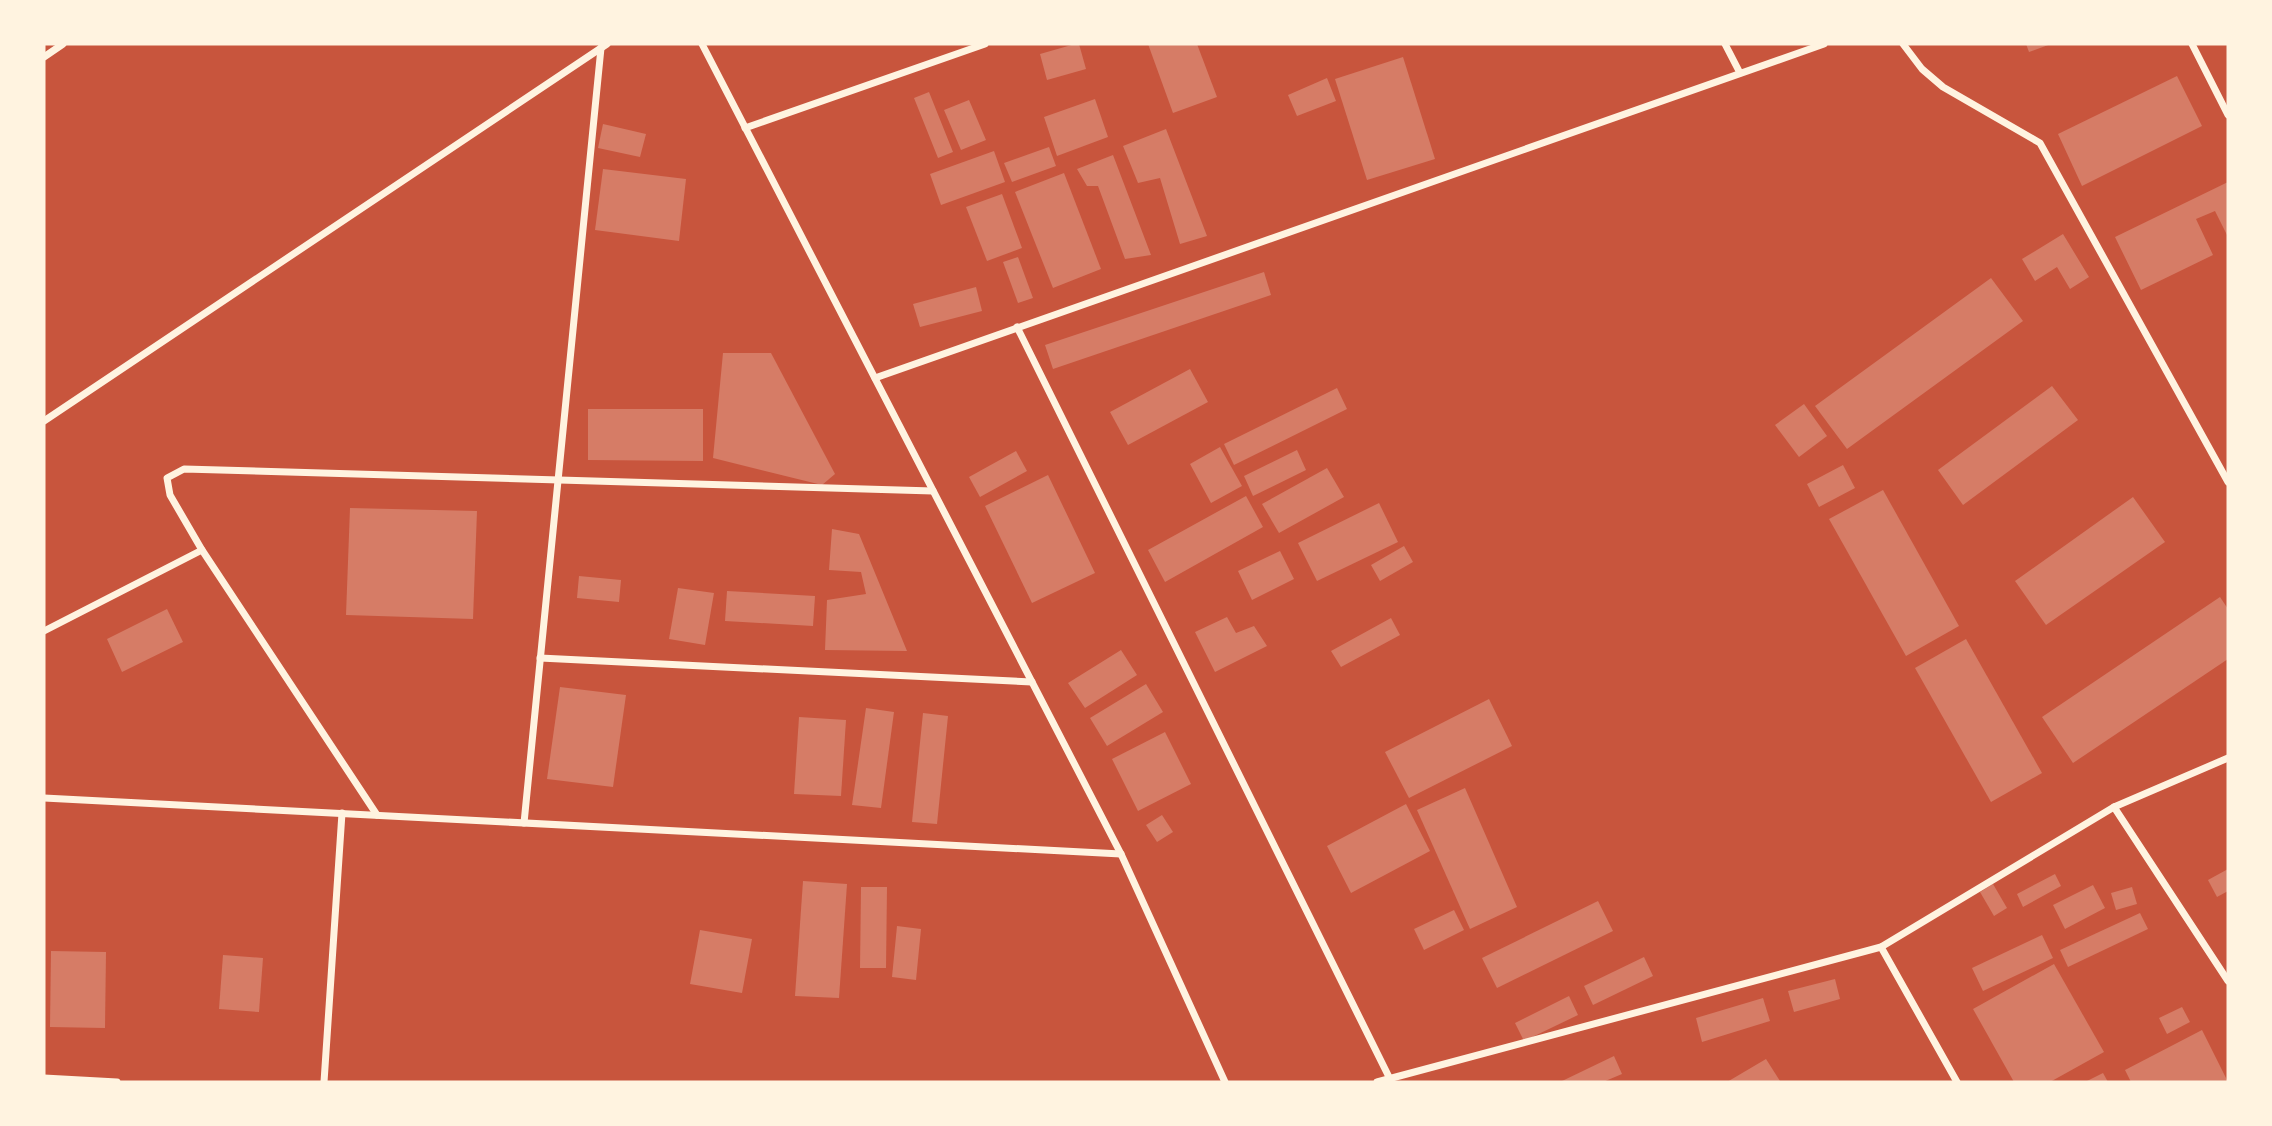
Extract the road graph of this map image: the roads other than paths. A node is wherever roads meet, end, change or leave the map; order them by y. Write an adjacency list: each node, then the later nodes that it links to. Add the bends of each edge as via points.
1 (63, 44): 9 (street)
2 (702, 44): 12 (street)
3 (985, 44): 12 (street)
4 (1725, 44): 10 (street)
5 (1824, 44): 10 (street)
6 (1903, 44): 17 (street, via 1943,88 2040,143)
7 (2192, 44): 11 (street)
8 (604, 46): 15 (street); 16 (street)
9 (44, 57)
10 (1740, 73): 13 (street)
11 (2228, 115)
12 (745, 128): 14 (street)
13 (1017, 327): 14 (street); 33 (street)
14 (875, 378): 18 (street)
15 (44, 421)
16 (558, 480): 18 (street); 19 (street, via 184,469 167,478 170,495); 21 (street)
17 (2228, 482)
18 (933, 491): 22 (street)
19 (202, 550): 20 (street); 27 (street)
20 (44, 631)
21 (540, 658): 22 (street); 28 (street)
22 (1032, 682): 29 (street)
23 (2228, 758): 25 (street)
24 (44, 798): 26 (street)
25 (2114, 807): 30 (street); 31 (street)
26 (342, 813): 27 (street); 35 (street)
27 (377, 815): 28 (street)
28 (524, 823): 29 (street)
29 (1121, 854): 36 (street)
30 (1881, 947): 33 (street); 38 (street)
31 (2228, 981)
32 (44, 1078): 34 (street)
33 (1390, 1079): 37 (street)
34 (117, 1082)
35 (324, 1082)
36 (1226, 1082)
37 (1377, 1082)
38 (1957, 1082)

